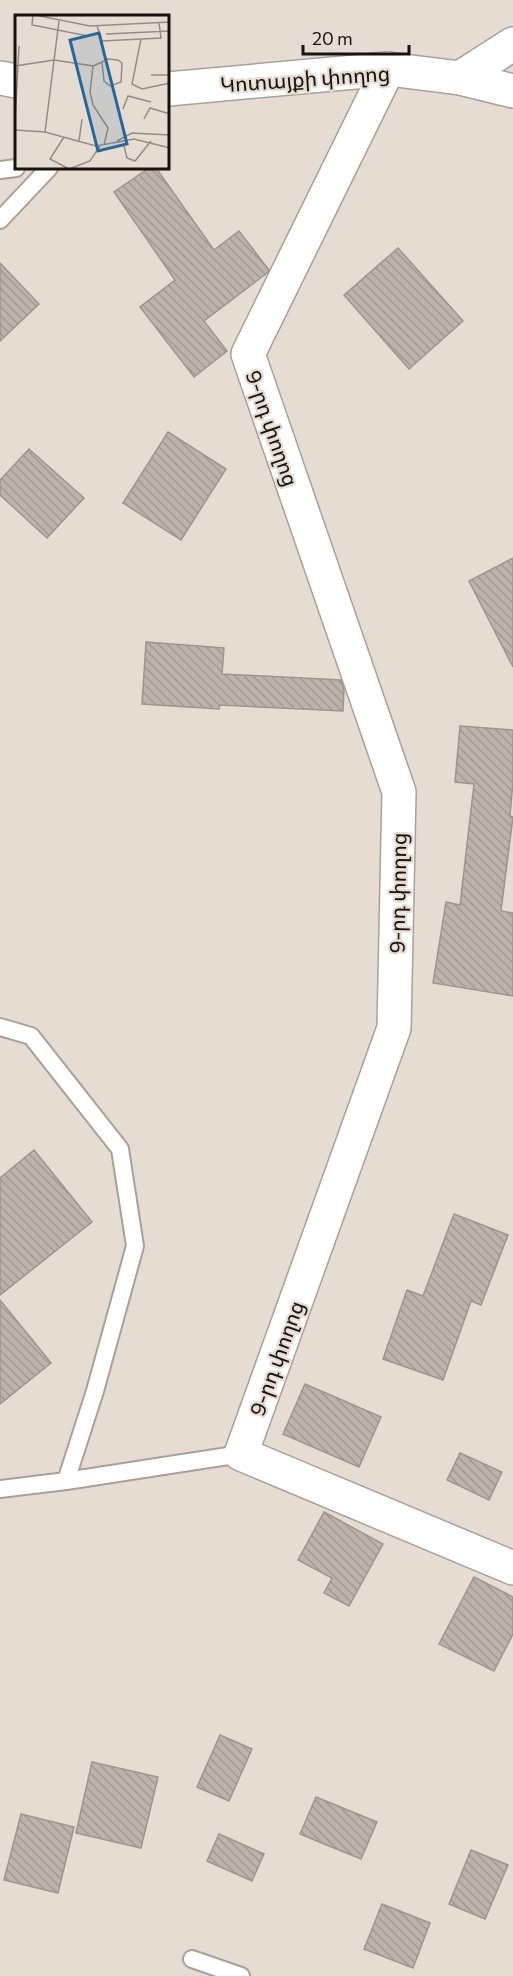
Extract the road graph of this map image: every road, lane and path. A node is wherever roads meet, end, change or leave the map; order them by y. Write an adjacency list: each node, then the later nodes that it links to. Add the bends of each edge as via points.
1 (513, 44): 4 (street)
2 (388, 69): 4 (street, Կոտայքի փողոց); 6 (street, Կոտայքի փողոց); 13 (street, 9-րդ փողոց, via 248,354 399,792 394,1028)
3 (0, 78): 5 (street)
4 (460, 78): 7 (street, Կոտայքի փողոց)
5 (15, 81)
6 (170, 89)
7 (513, 91)
8 (15, 168): 9 (lane)
9 (0, 170)
10 (47, 170): 11 (lane)
11 (0, 220)
12 (0, 1027): 14 (lane, via 31,1036 120,1149 135,1246)
13 (242, 1454): 14 (lane); 16 (street)
14 (66, 1481): 15 (lane)
15 (0, 1489)
16 (513, 1568)
17 (192, 1959): 18 (lane)
18 (241, 1976)

